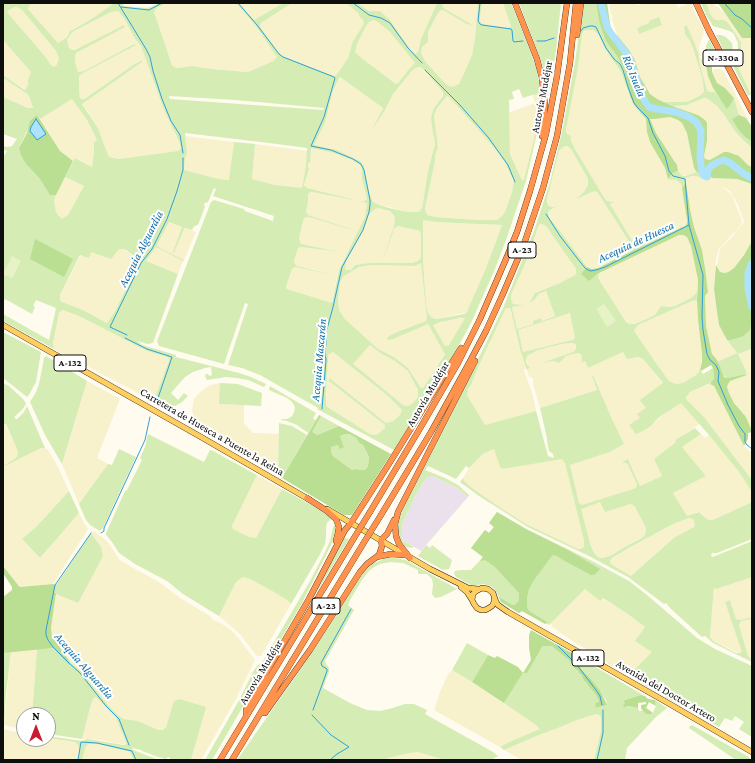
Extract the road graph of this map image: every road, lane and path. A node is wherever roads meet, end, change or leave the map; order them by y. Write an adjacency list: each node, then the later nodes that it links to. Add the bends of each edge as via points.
1 (516, 3): 8 (highway, via 537,58 544,91 544,121 533,169)
2 (567, 3): 8 (highway, Autovía Mudéjar / A-23, via 562,50)
3 (576, 3): 6 (highway, Autovía Mudéjar / A-23)
4 (581, 3): 6 (highway, via 574,59)
5 (696, 3): 7 (highway, N-330a)
6 (570, 63): 10 (highway, Autovía Mudéjar / A-23, via 557,136 541,193 516,265)
7 (752, 112)
8 (535, 176): 11 (highway, Autovía Mudéjar / A-23, via 506,259)
9 (3, 325): 12 (main road, Carretera de Huesca a Puente la Reina / A-132)
10 (486, 331): 13 (highway, via 483,345); 25 (highway, Autovía Mudéjar / A-23, bridge, via 448,402 364,544)
11 (470, 340): 14 (highway, via 462,346); 26 (highway, Autovía Mudéjar / A-23, bridge, via 422,425)
12 (307, 498): 14 (main road, Carretera de Huesca a Puente la Reina / A-132); 16 (highway, via 336,520 338,537)
13 (398, 512): 15 (highway, via 387,534); 17 (highway, via 396,536)
14 (351, 523): 15 (main road, Carretera de Huesca a Puente la Reina / A-132); 16 (highway)
15 (381, 540): 17 (main road, Carretera de Huesca a Puente la Reina / A-132); 18 (highway, via 382,549)
16 (335, 549): 26 (highway, via 246,710)
17 (407, 556): 18 (highway, via 391,554); 19 (main road, A-132)
18 (376, 558): 25 (highway, via 360,572 304,659 265,713)
19 (458, 584): 20 (main road, A-132); 22 (main road, A-132)
20 (478, 589): 21 (main road, A-132, via 488,589); 22 (main road)
21 (494, 597): 23 (main road); 24 (main road, Avenida del Doctor Artero / A-132, via 498,605)
22 (472, 600): 23 (main road, A-132, via 478,609)
23 (489, 608): 24 (main road, Avenida del Doctor Artero / A-132)
24 (508, 612): 27 (main road, Avenida del Doctor Artero / A-132)
25 (260, 713): 29 (highway, Autovía Mudéjar / A-23)
26 (246, 716): 28 (highway, Autovía Mudéjar / A-23)
27 (752, 752)
28 (220, 760)
29 (232, 760)

